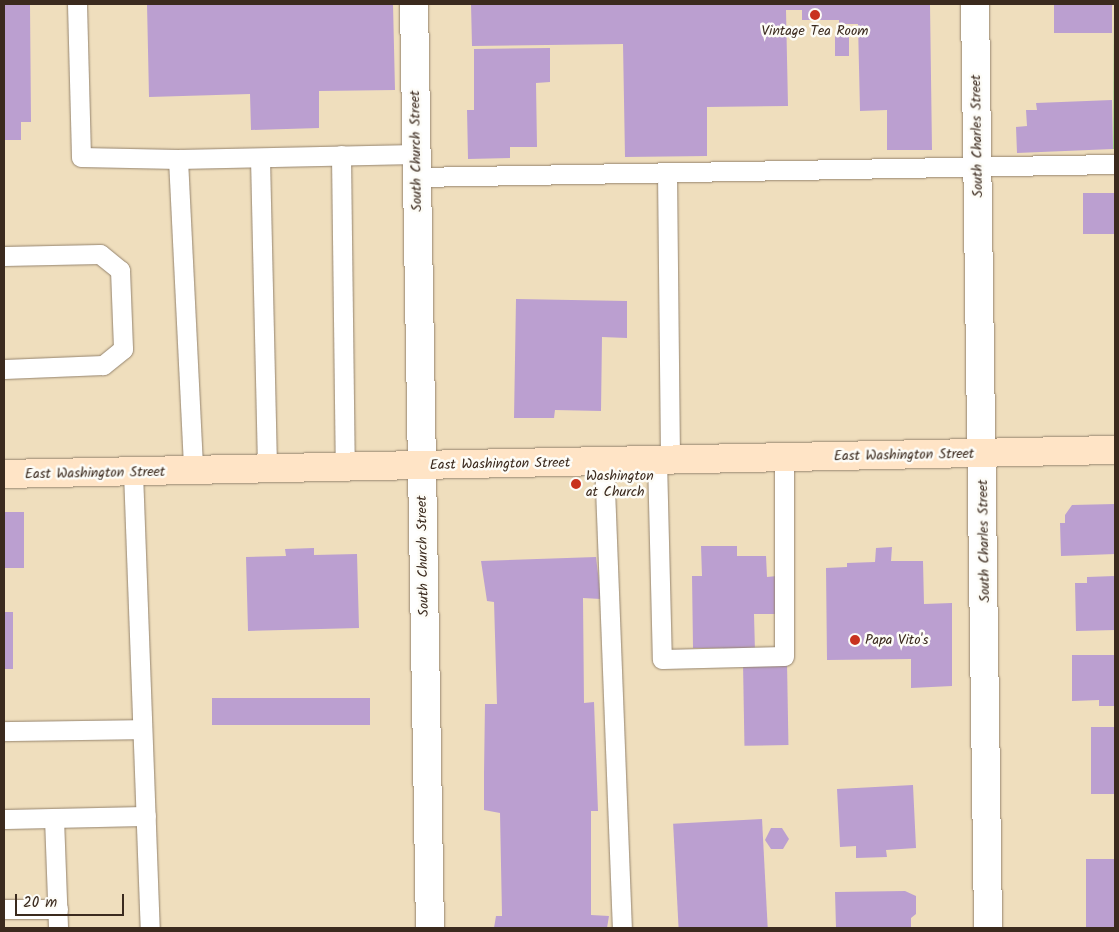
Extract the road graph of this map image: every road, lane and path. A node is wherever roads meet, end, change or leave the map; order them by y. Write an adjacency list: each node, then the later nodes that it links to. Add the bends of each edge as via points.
1 (77, 4): 6 (lane, via 81,157)
2 (414, 4): 8 (street, South Church Street)
3 (975, 4): 9 (street, South Charles Street)
4 (341, 155): 5 (lane); 8 (lane); 19 (lane)
5 (260, 158): 6 (lane); 20 (lane)
6 (178, 159): 21 (lane)
7 (1115, 164): 9 (lane)
8 (416, 166): 10 (lane); 18 (street, South Church Street)
9 (978, 167): 10 (lane); 14 (street, South Charles Street)
10 (667, 172): 16 (lane)
11 (4, 256): 12 (lane, via 100,254 120,270 123,349 103,365)
12 (4, 369)
13 (1115, 450): 14 (main road, East Washington Street)
14 (983, 453): 15 (main road, East Washington Street); 35 (street, South Charles Street)
15 (784, 457): 16 (main road, East Washington Street); 16 (lane, via 784,656 662,659)
16 (664, 460): 17 (main road, East Washington Street)
17 (604, 462): 18 (main road, East Washington Street); 34 (lane)
18 (422, 466): 19 (main road, East Washington Street); 33 (street, South Church Street)
19 (345, 467): 20 (main road, East Washington Street)
20 (267, 469): 21 (main road, East Washington Street)
21 (193, 471): 22 (main road, East Washington Street)
22 (133, 472): 23 (main road, East Washington Street); 24 (lane)
23 (4, 474)
24 (142, 729): 25 (lane); 26 (lane)
25 (4, 731)
26 (146, 816): 27 (lane); 32 (lane)
27 (54, 818): 28 (lane); 30 (lane)
28 (4, 819)
29 (4, 909): 30 (lane)
30 (58, 909): 31 (lane)
31 (58, 928)
32 (150, 928)
33 (430, 928)
34 (622, 928)
35 (988, 928)

